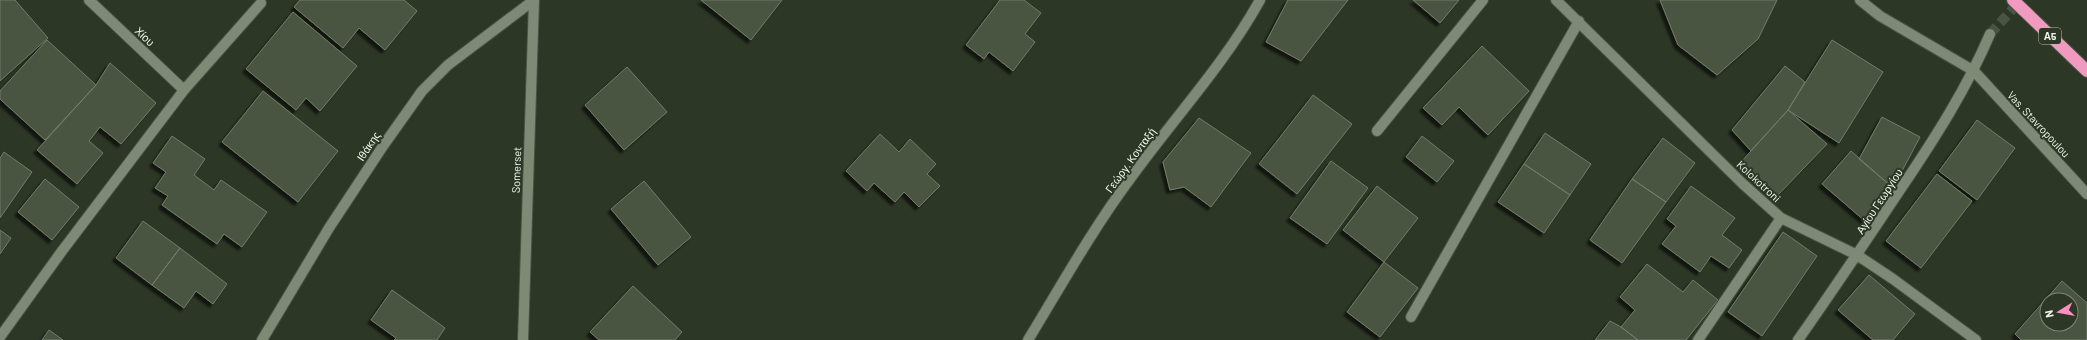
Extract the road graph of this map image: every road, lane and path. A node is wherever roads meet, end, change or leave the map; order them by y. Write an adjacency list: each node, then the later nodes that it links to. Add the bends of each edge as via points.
1 (89, 0): 13 (street, Χίου)
2 (534, 0): 20 (street, Ιθάκης, via 448,64 422,91 329,228); 21 (street, Somerset)
3 (1260, 0): 22 (street, Γεώργ. Κονταξή, via 1216,69 1129,180)
4 (1483, 0): 14 (street)
5 (1556, 0): 9 (street, Kolokotroni)
6 (1860, 0): 11 (street, Vas. Stavropoulou, via 1880,16)
7 (2013, 0): 12 (highway, Α5)
8 (261, 3): 13 (street)
9 (1579, 21): 16 (street, Kolokotroni); 18 (street)
10 (1990, 34): 11 (street, Αγίου Γεωργίου)
11 (1974, 71): 15 (street, Vas. Stavropoulou); 17 (street, Αγίου Γεωργίου, via 1931,144)
12 (2087, 71)
13 (184, 90): 19 (street)
14 (1377, 131)
15 (2087, 194)
16 (1781, 218): 17 (street, Kolokotroni); 23 (street)
17 (1857, 255): 24 (street, Αγίου Γεωργίου); 25 (street, Kolokotroni)
18 (1411, 317)
19 (0, 337)
20 (262, 340)
21 (523, 340)
22 (1028, 340)
23 (1698, 340)
24 (1798, 340)
25 (1976, 340)

